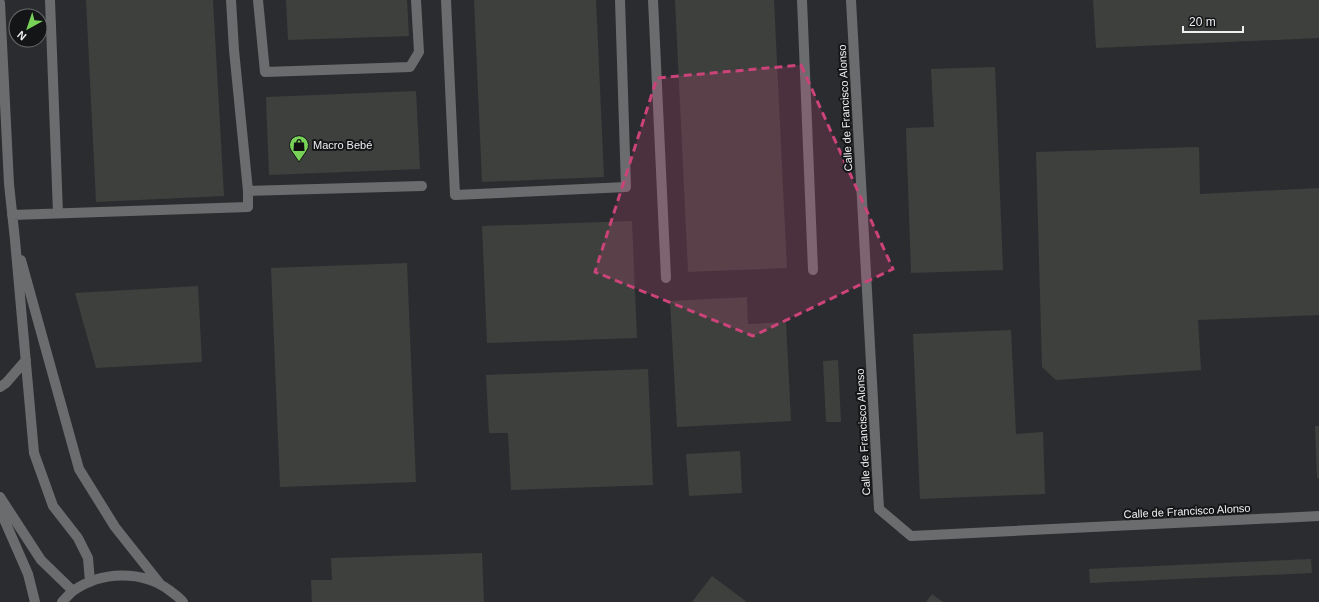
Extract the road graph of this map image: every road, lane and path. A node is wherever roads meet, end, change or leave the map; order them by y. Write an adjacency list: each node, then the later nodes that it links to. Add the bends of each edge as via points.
1 (50, 0): 15 (street)
2 (231, 0): 12 (street)
3 (258, 0): 4 (street, via 265,72 410,67 419,52)
4 (416, 0)
5 (446, 0): 6 (street, via 455,195 626,187)
6 (620, 0)
7 (653, 0): 19 (street)
8 (802, 0): 18 (street)
9 (851, 0): 24 (street, Calle de Francisco Alonso, via 879,509 911,536)
10 (0, 3): 13 (street)
11 (422, 186): 12 (street)
12 (248, 191): 15 (street, via 248,207)
13 (10, 203): 14 (street); 16 (street)
14 (0, 204)
15 (58, 213): 16 (street)
16 (12, 215): 17 (street)
17 (15, 240): 20 (street); 26 (street, via 79,469 115,527)
18 (814, 270)
19 (666, 278)
20 (26, 360): 21 (street); 25 (street, via 34,453 53,506 78,538 88,558)
21 (0, 387)
22 (0, 497): 27 (street, via 41,560)
23 (0, 510): 28 (street, via 28,574)
24 (1319, 516)
25 (90, 582): 26 (street, via 114,576 138,576); 27 (street)
26 (161, 584): 30 (street)
27 (73, 591): 29 (street)
28 (35, 602)
29 (62, 602)
30 (183, 602)

